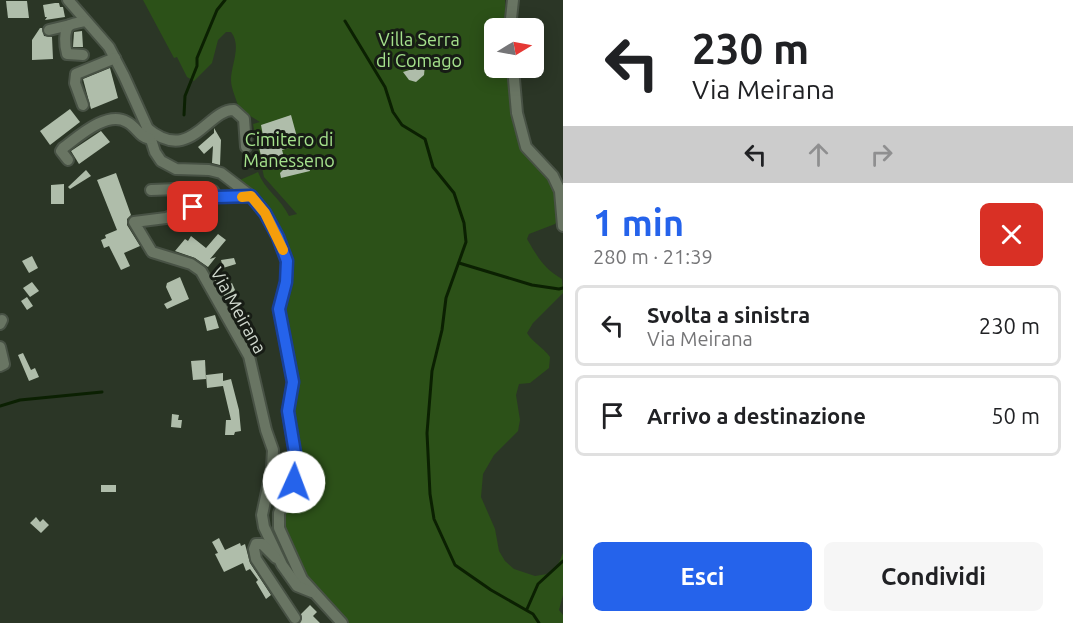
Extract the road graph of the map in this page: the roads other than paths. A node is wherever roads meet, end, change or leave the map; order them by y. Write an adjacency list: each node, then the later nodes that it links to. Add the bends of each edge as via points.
1 (68, 0): 4 (street)
2 (513, 0): 3 (street)
3 (511, 18)
4 (85, 21): 5 (street); 8 (street)
5 (70, 25): 6 (street); 7 (street, via 66,51 69,55)
6 (49, 30)
7 (83, 55)
8 (115, 58): 10 (street, via 76,74); 11 (street)
9 (514, 78): 18 (street, via 526,147 553,176 560,190)
10 (83, 105)
11 (147, 127): 12 (street); 13 (street, via 160,137 178,140 201,131 225,111 234,110 244,119)
12 (150, 139): 14 (street, via 121,119 99,122 63,148); 16 (street, via 160,161 167,165 184,170 215,170)
13 (246, 147)
14 (68, 160)
15 (151, 190): 17 (street, via 206,188)
16 (251, 196): 17 (street, Via Meirana); 22 (street, via 265,213 287,261 279,309 293,382 288,411 296,459 294,482 279,513 279,528 302,579)
17 (217, 197): 21 (street, Via Meirana, via 166,218 134,222 152,252 201,271 249,356 273,450 262,515)
18 (563, 226)
19 (0, 347): 20 (street, via 4,364)
20 (0, 366)
21 (282, 565): 22 (street, Via Meirana, via 297,586); 23 (street, Via Meirana, via 262,544 256,544 256,559)
22 (314, 593): 24 (street)
23 (295, 618)
24 (342, 623)

